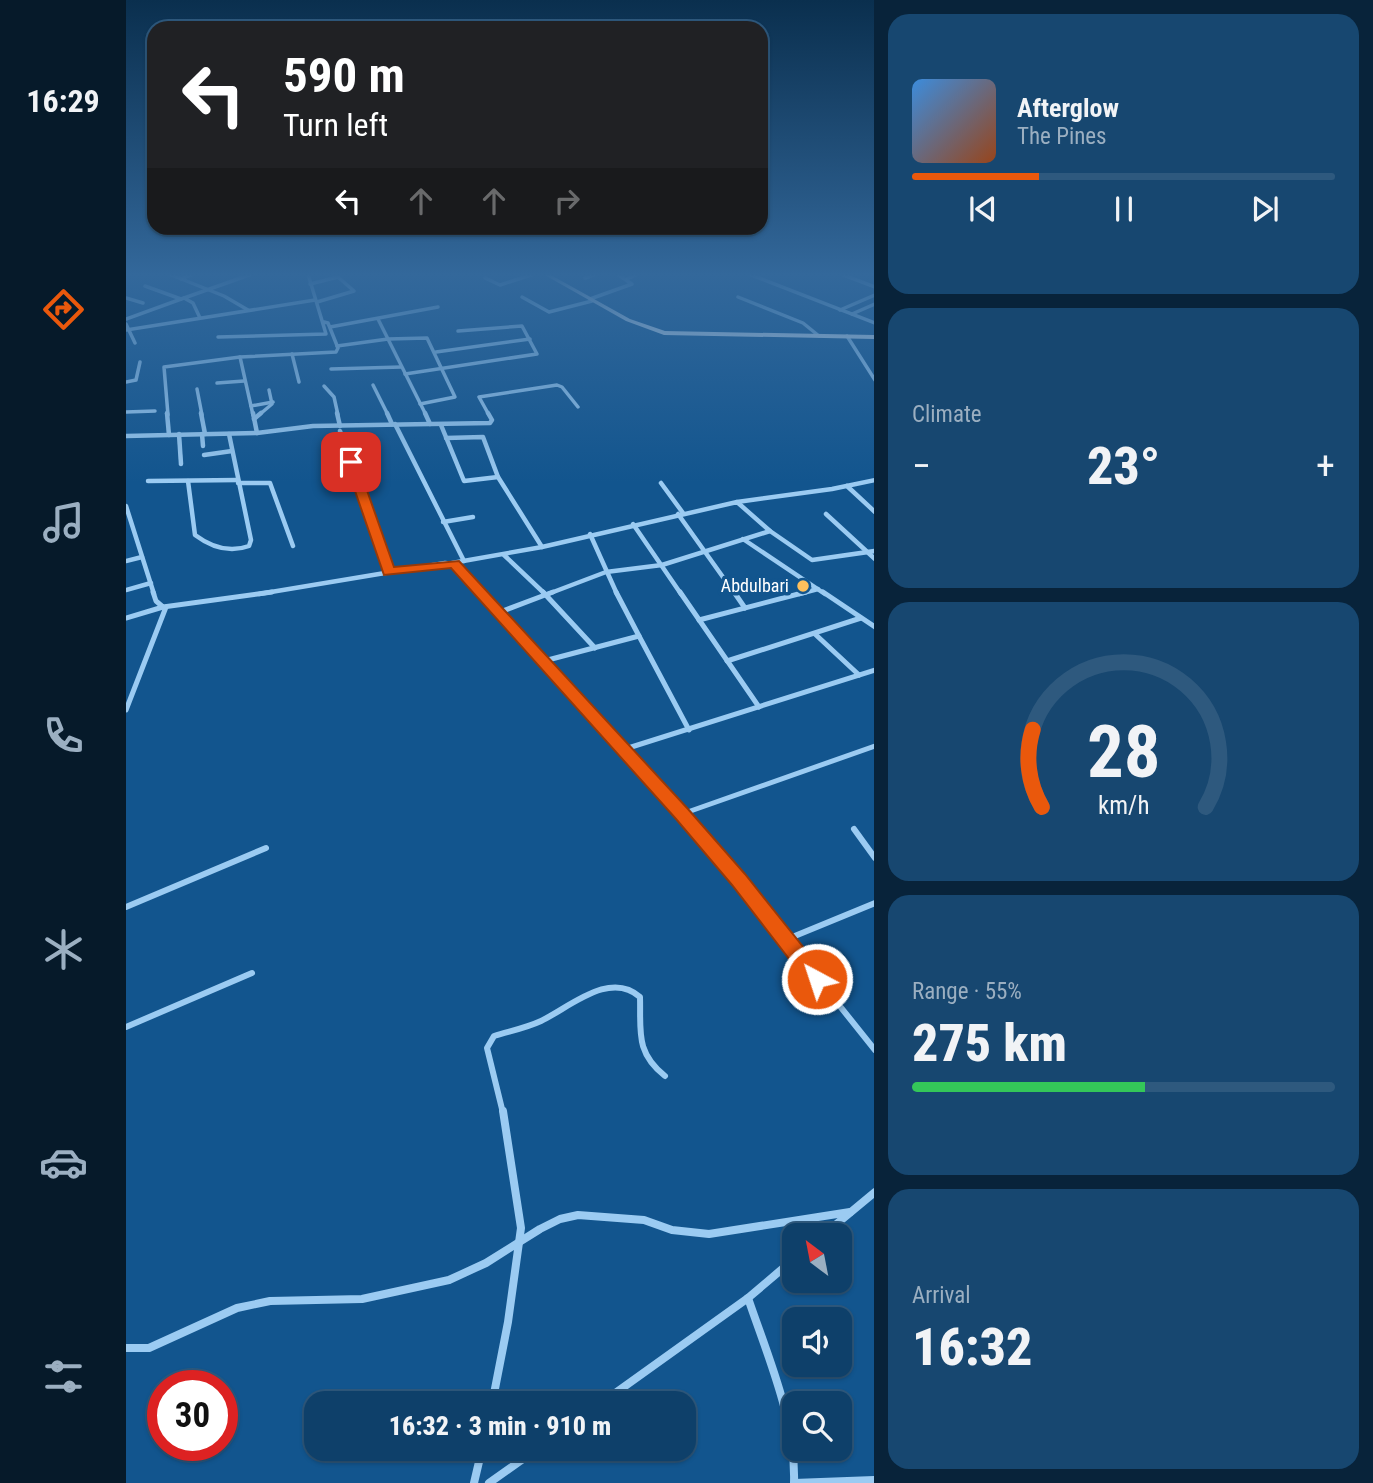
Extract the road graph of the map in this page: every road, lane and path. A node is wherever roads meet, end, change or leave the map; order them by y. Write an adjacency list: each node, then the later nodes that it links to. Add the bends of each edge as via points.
1 (357, 343): 7 (street)
2 (390, 343): 12 (street)
3 (430, 343): 8 (street)
4 (505, 343): 8 (street)
5 (532, 343): 13 (street, via 537,354)
6 (851, 343): 16 (street)
7 (337, 346): 9 (street, via 332,353)
8 (436, 352): 13 (street)
9 (292, 354): 10 (street); 19 (street)
10 (240, 357): 17 (street); 40 (street, via 164,367)
11 (140, 362): 18 (street, via 136,380)
12 (401, 367): 14 (street); 15 (street)
13 (443, 368): 15 (street); 26 (street, via 454,399)
14 (331, 369)
15 (405, 374): 26 (street)
16 (874, 380)
17 (244, 381): 20 (street); 27 (street)
18 (126, 382)
19 (299, 382)
20 (217, 383)
21 (373, 385): 32 (street)
22 (324, 386): 35 (street, via 334,397)
23 (197, 389): 38 (street)
24 (269, 390): 25 (street)
25 (273, 402): 27 (street); 31 (street)
26 (420, 404): 33 (street)
27 (251, 406): 31 (street)
28 (578, 407): 34 (street, via 557,384 479,397 490,423)
29 (155, 411): 30 (street)
30 (126, 412)
31 (254, 419): 36 (street)
32 (394, 424): 33 (street); 35 (street); 60 (street)
33 (430, 424): 34 (street)
34 (440, 425): 42 (street)
35 (340, 428): 36 (street); 77 (street)
36 (257, 433): 39 (street)
37 (178, 434): 38 (street); 40 (street); 46 (street)
38 (204, 434): 39 (street); 43 (street)
39 (229, 434): 44 (street)
40 (169, 435): 41 (street)
41 (126, 436)
42 (446, 438): 47 (street, via 483,437); 47 (street, via 464,481)
43 (203, 446)
44 (232, 451): 45 (street); 51 (street)
45 (204, 455)
46 (181, 464)
47 (498, 477): 66 (street)
48 (874, 480): 53 (street)
49 (148, 481): 50 (street)
50 (188, 481): 51 (street); 51 (street, via 195,535 211,545 238,550 251,543)
51 (238, 482): 65 (street, via 270,483)
52 (661, 482): 57 (street)
53 (848, 486): 54 (street); 56 (street)
54 (737, 502): 57 (street); 62 (street)
55 (126, 507): 71 (street)
56 (874, 512)
57 (680, 513): 61 (street); 67 (street)
58 (826, 514): 69 (street)
59 (473, 517): 60 (street)
60 (443, 522): 74 (street)
61 (633, 524): 63 (street); 76 (street)
62 (770, 531): 64 (street); 69 (street, via 812,559)
63 (590, 534): 66 (street); 78 (street)
64 (743, 539): 67 (street); 80 (street)
65 (293, 546)
66 (542, 547): 70 (street)
67 (703, 551): 76 (street); 84 (street)
68 (874, 551): 69 (street)
69 (867, 552): 72 (street)
70 (503, 555): 74 (street); 82 (street)
71 (142, 557): 73 (street); 79 (street)
72 (874, 559)
73 (126, 561)
74 (464, 561): 75 (street)
75 (452, 563): 77 (street); 85 (street)
76 (662, 565): 78 (street); 88 (street)
77 (389, 572): 83 (street)
78 (606, 572): 82 (street); 91 (street)
79 (151, 583): 81 (street); 83 (street, via 156,601)
80 (818, 589): 84 (street); 87 (street)
81 (126, 590)
82 (547, 596): 85 (street); 92 (street)
83 (164, 607): 86 (street); 98 (street)
84 (745, 608): 88 (street)
85 (500, 612): 93 (street)
86 (126, 618)
87 (861, 618): 89 (street); 90 (street)
88 (699, 620): 94 (street)
89 (874, 627)
90 (815, 634): 94 (street); 96 (street)
91 (639, 636): 92 (street); 99 (street)
92 (595, 648): 93 (street)
93 (544, 661): 101 (street)
94 (727, 661): 97 (street)
95 (874, 670): 96 (street)
96 (859, 675): 97 (street)
97 (759, 707): 99 (street)
98 (126, 710)
99 (689, 730): 101 (street)
100 (874, 746): 102 (street)
101 (625, 749): 102 (street)
102 (682, 814): 108 (street)
103 (854, 829): 105 (street)
104 (266, 848): 107 (street)
105 (874, 858)
106 (874, 903): 108 (street)
107 (126, 907)
108 (785, 940): 111 (street)
109 (252, 973): 110 (street)
110 (126, 1027)
111 (874, 1050)
112 (665, 1076): 116 (street, via 644,1055 640,997 628,988 599,989 545,1020 489,1041 521,1219)
113 (874, 1192): 114 (street)
114 (850, 1212): 115 (street); 116 (street, via 709,1234 672,1230 644,1220 578,1215 560,1219)
115 (837, 1223)
116 (518, 1245): 119 (street, via 449,1280 362,1299 270,1301 237,1308 149,1348); 120 (street)
117 (782, 1269): 118 (street)
118 (748, 1298): 121 (street); 124 (street, via 797,1466 794,1483)
119 (126, 1348)
120 (495, 1391)
121 (618, 1391)
122 (479, 1461): 125 (street)
123 (520, 1461): 126 (street)
124 (874, 1480)
125 (474, 1483)
126 (489, 1483)

